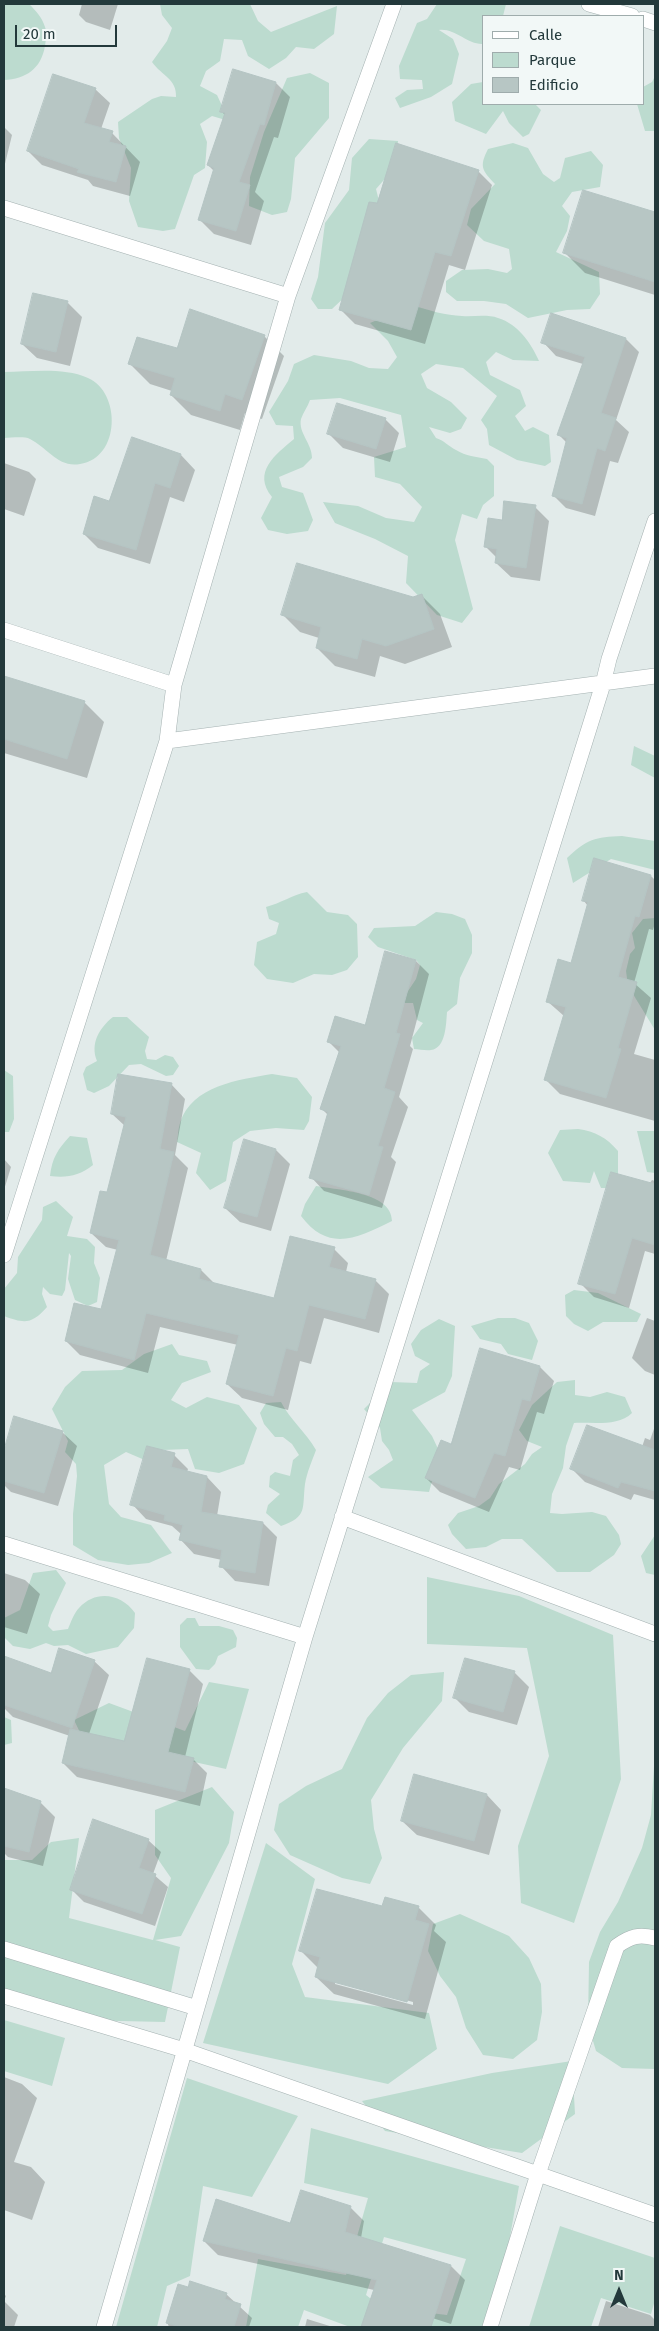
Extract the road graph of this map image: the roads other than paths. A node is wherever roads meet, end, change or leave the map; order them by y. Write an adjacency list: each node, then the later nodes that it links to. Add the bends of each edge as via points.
1 (394, 4): 5 (street)
2 (589, 4): 3 (street)
3 (628, 15)
4 (4, 208): 5 (street)
5 (288, 296): 10 (street)
6 (655, 521): 9 (street)
7 (4, 630): 10 (street)
8 (655, 676): 9 (street)
9 (603, 684): 11 (street); 13 (street)
10 (174, 685): 11 (street)
11 (168, 741): 12 (street)
12 (4, 1255)
13 (342, 1517): 15 (street); 16 (street)
14 (4, 1544): 16 (street)
15 (655, 1634)
16 (305, 1637): 20 (street)
17 (655, 1938): 22 (street, via 641,1935 628,1938 617,1946)
18 (4, 1949): 20 (street)
19 (4, 1996): 21 (street)
20 (197, 2008): 21 (street)
21 (184, 2050): 22 (street); 24 (street)
22 (538, 2174): 23 (street); 25 (street)
23 (655, 2215)
24 (104, 2327)
25 (490, 2327)

